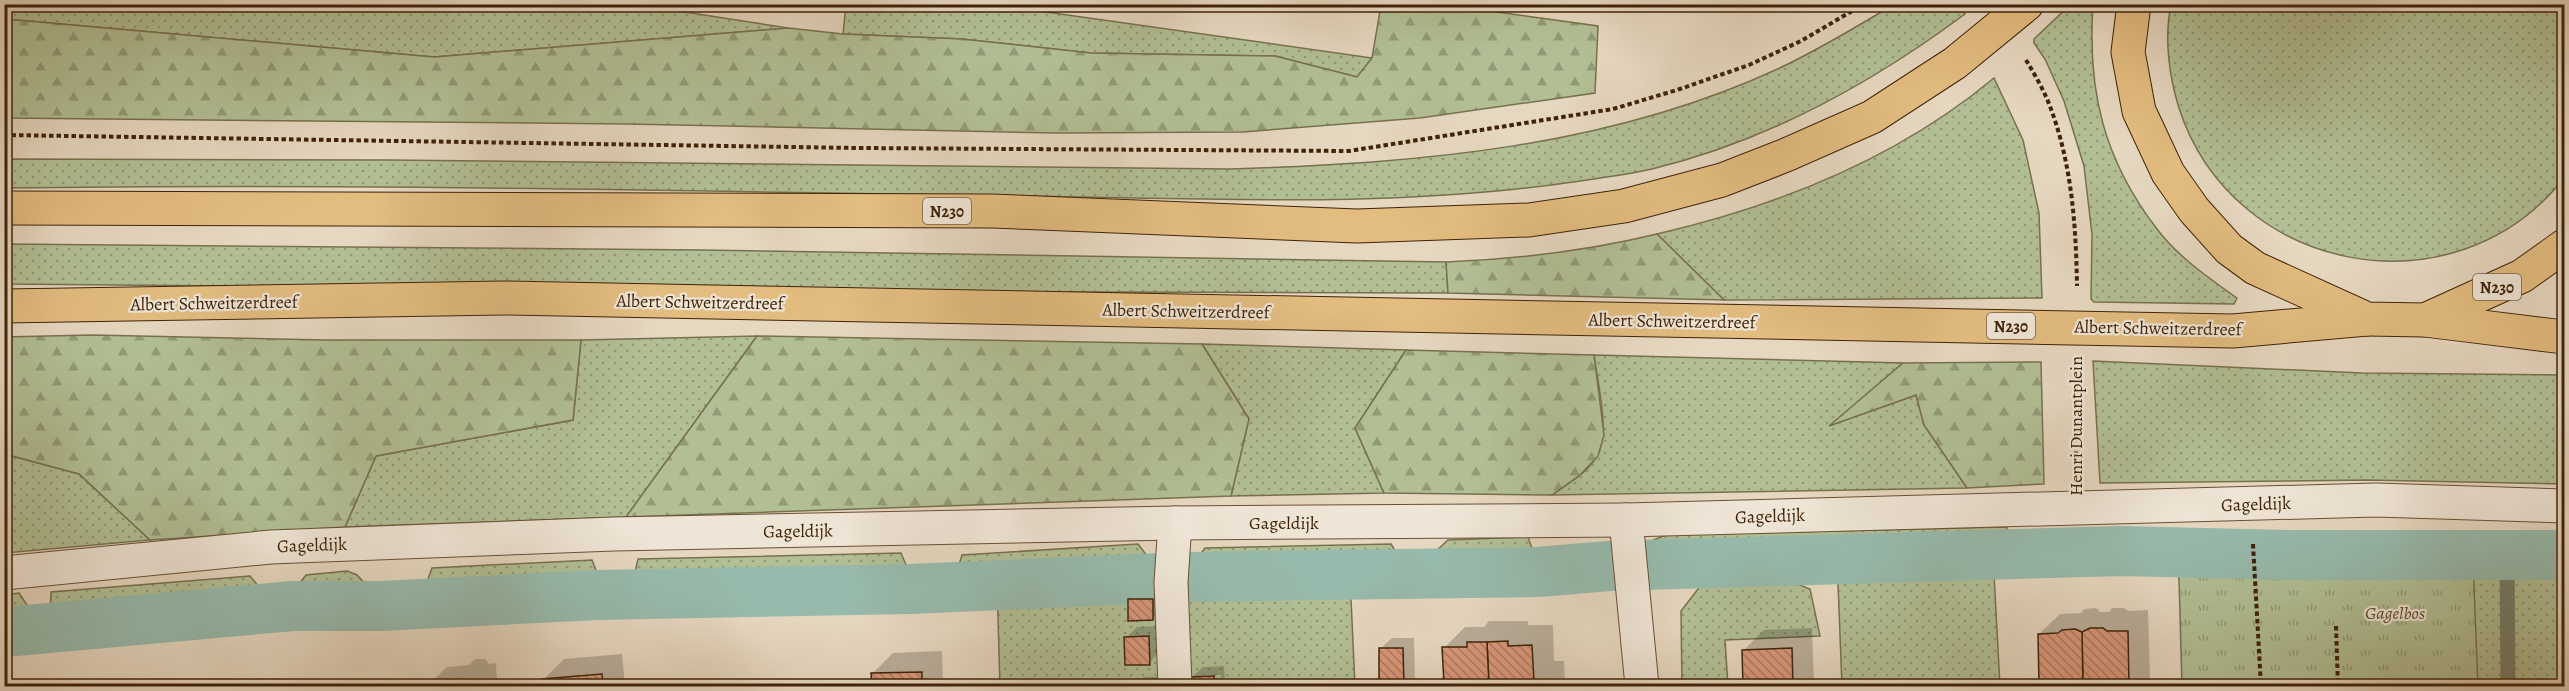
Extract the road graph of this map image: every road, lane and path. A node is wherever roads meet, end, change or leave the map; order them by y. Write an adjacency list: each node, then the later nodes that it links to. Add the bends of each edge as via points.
1 (1864, 4): 5 (path, via 1749,65 1613,109 1349,151)
2 (2027, 4): 4 (highway, N230)
3 (2134, 4): 9 (highway, N230, via 2128,52 2139,111 2168,173 2194,210 2229,249 2256,268)
4 (2003, 26): 6 (highway, N230, via 1955,63 1872,117 1786,155 1722,180 1624,206 1529,220 1357,226 992,211); 11 (path, Henri Dunantplein, via 2027,60 2051,108 2066,161 2076,221)
5 (4, 135)
6 (4, 207)
7 (2565, 246): 10 (highway, N230, via 2522,276)
8 (4, 306): 11 (highway, Albert Schweitzerdreef / N230, via 504,298)
9 (2367, 319): 10 (highway, N230); 11 (highway, Albert Schweitzerdreef / N230, via 2233,331)
10 (2425, 320): 12 (highway, N230)
11 (2076, 327): 15 (path, Henri Dunantplein)
12 (2565, 337)
13 (2252, 505): 14 (street, Gageldijk, via 2376,501); 15 (street, Gageldijk); 22 (path)
14 (2565, 506)
15 (2076, 508): 16 (street, Gageldijk)
16 (1626, 520): 17 (street, Gageldijk); 21 (street)
17 (1175, 524): 18 (street, Gageldijk, via 614,534 271,547); 20 (street, via 1171,582)
18 (4, 573)
19 (2336, 626): 23 (path)
20 (1175, 687)
21 (1642, 687)
22 (2261, 687)
23 (2338, 687)

